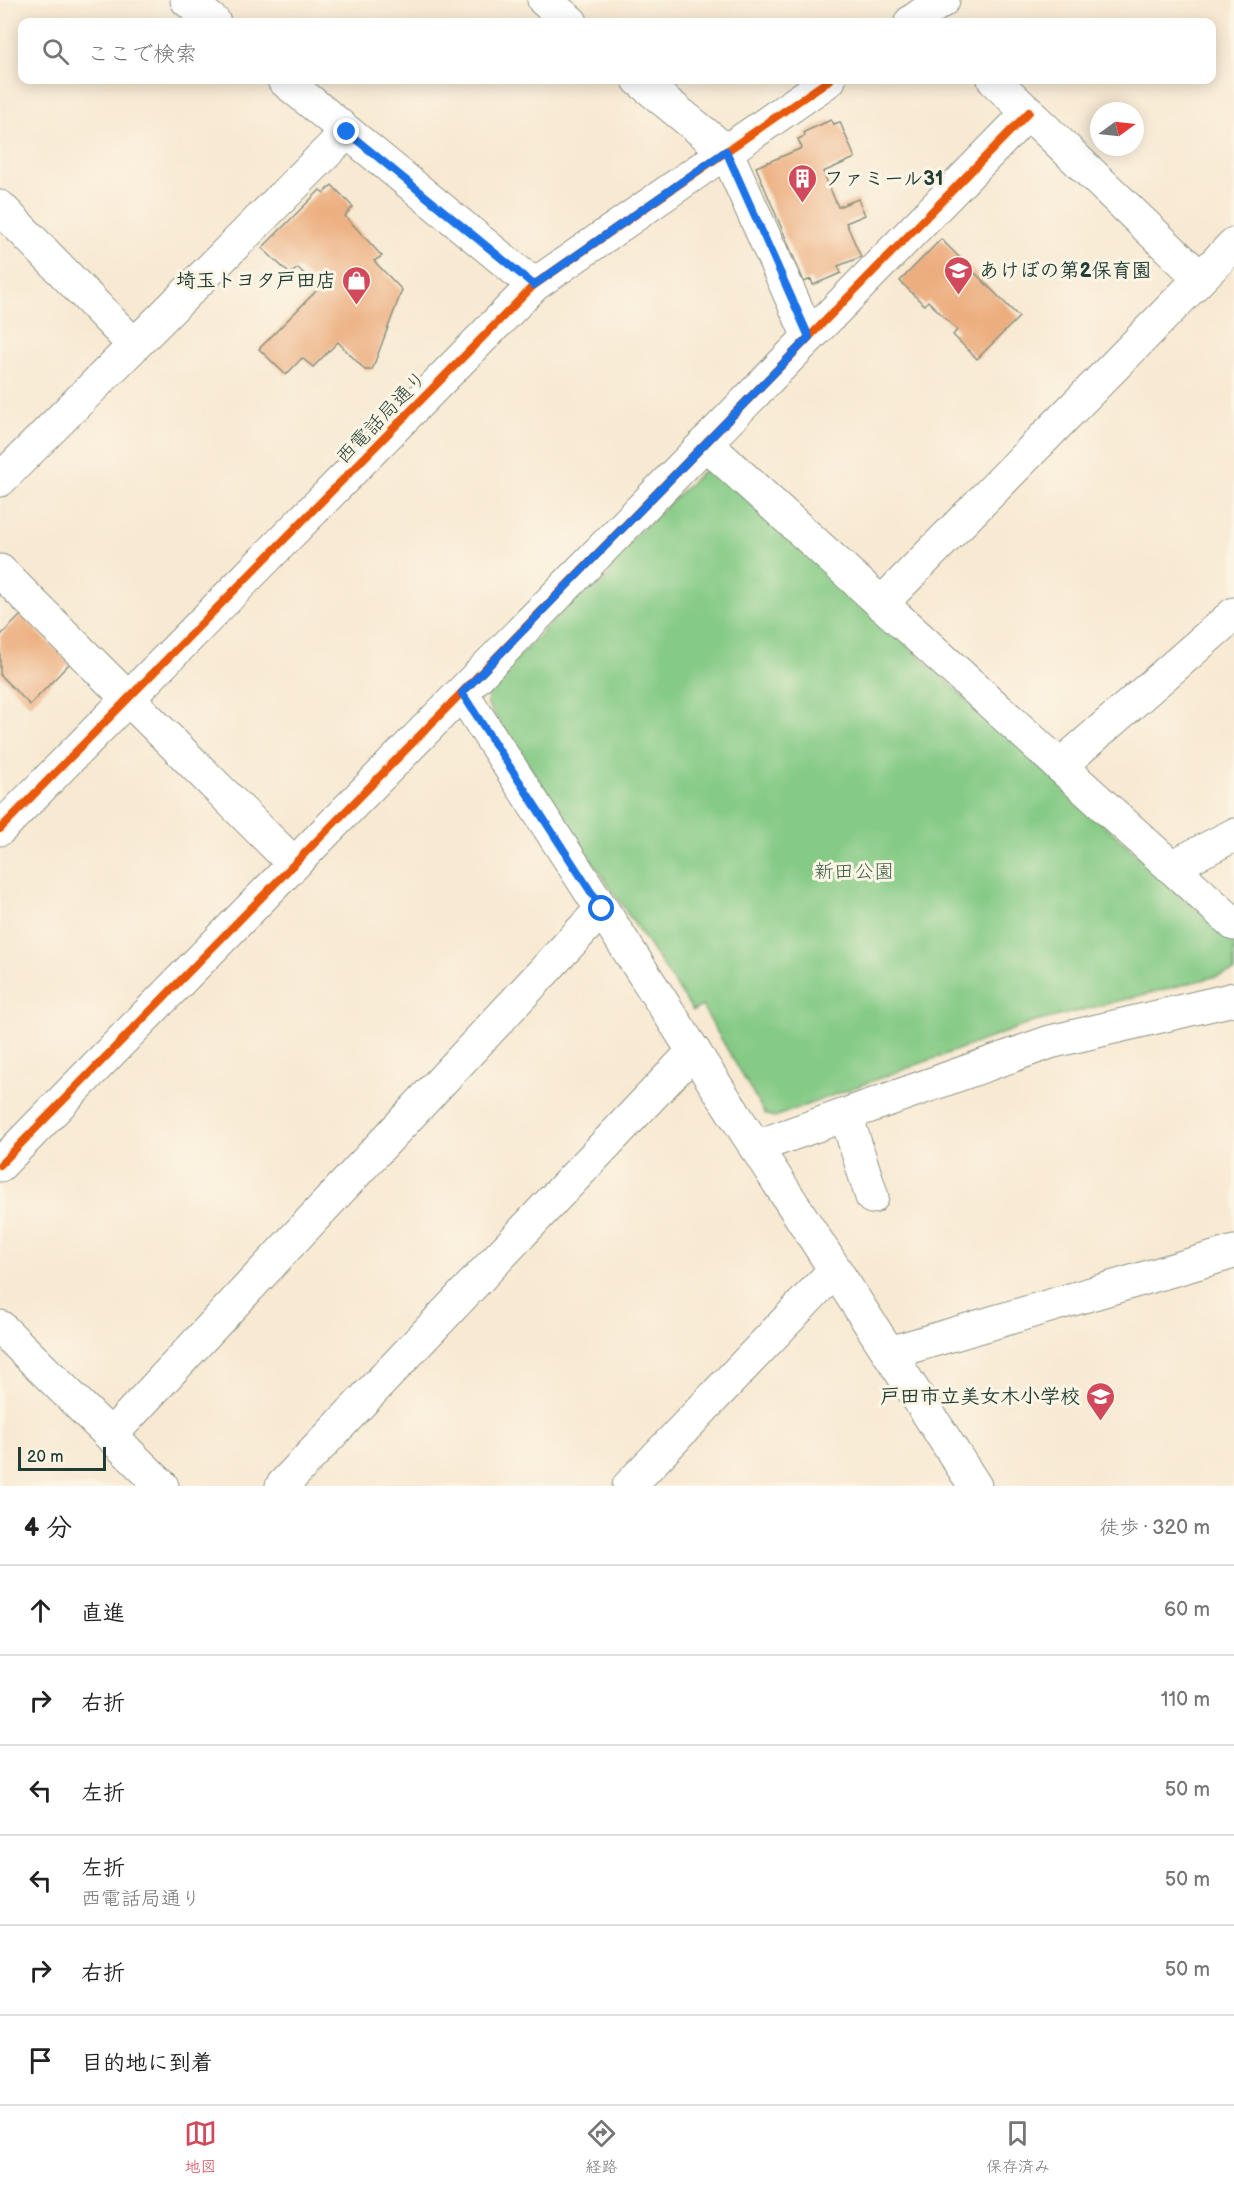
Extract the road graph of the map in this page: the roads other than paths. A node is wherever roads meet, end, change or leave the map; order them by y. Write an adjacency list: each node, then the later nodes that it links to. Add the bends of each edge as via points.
1 (187, 0): 3 (street)
2 (544, 0): 4 (street)
3 (209, 18)
4 (566, 18)
5 (289, 84): 10 (street)
6 (644, 84): 11 (street)
7 (823, 84): 11 (street, 西電話局通り)
8 (998, 84): 9 (street)
9 (1029, 112): 14 (street); 16 (street)
10 (347, 132): 15 (street); 17 (street)
11 (726, 151): 15 (street, 西電話局通り); 16 (street)
12 (0, 207): 17 (street)
13 (1234, 244): 14 (street)
14 (1200, 278): 21 (street)
15 (534, 285): 24 (street, 西電話局通り)
16 (809, 337): 18 (street)
17 (134, 344): 19 (street)
18 (705, 443): 21 (street); 23 (street)
19 (0, 480)
20 (0, 571): 24 (street)
21 (881, 604): 25 (street)
22 (1234, 614): 25 (street)
23 (462, 693): 28 (street); 30 (street)
24 (128, 699): 26 (street, 西電話局通り); 28 (street)
25 (1059, 766): 29 (street)
26 (0, 829)
27 (1234, 835): 29 (street)
28 (294, 864): 36 (street)
29 (1171, 867): 31 (street)
30 (602, 909): 33 (street); 42 (street)
31 (1234, 924)
32 (1234, 999): 34 (street, via 1050,1042)
33 (694, 1051): 35 (street); 44 (street)
34 (846, 1114): 35 (street); 37 (street)
35 (755, 1147): 39 (street)
36 (0, 1165)
37 (872, 1197)
38 (1234, 1252): 41 (street)
39 (835, 1270): 41 (street); 45 (street)
40 (0, 1327): 42 (street)
41 (889, 1353): 46 (street)
42 (111, 1435): 43 (street)
43 (162, 1486)
44 (282, 1486)
45 (629, 1486)
46 (975, 1486)

